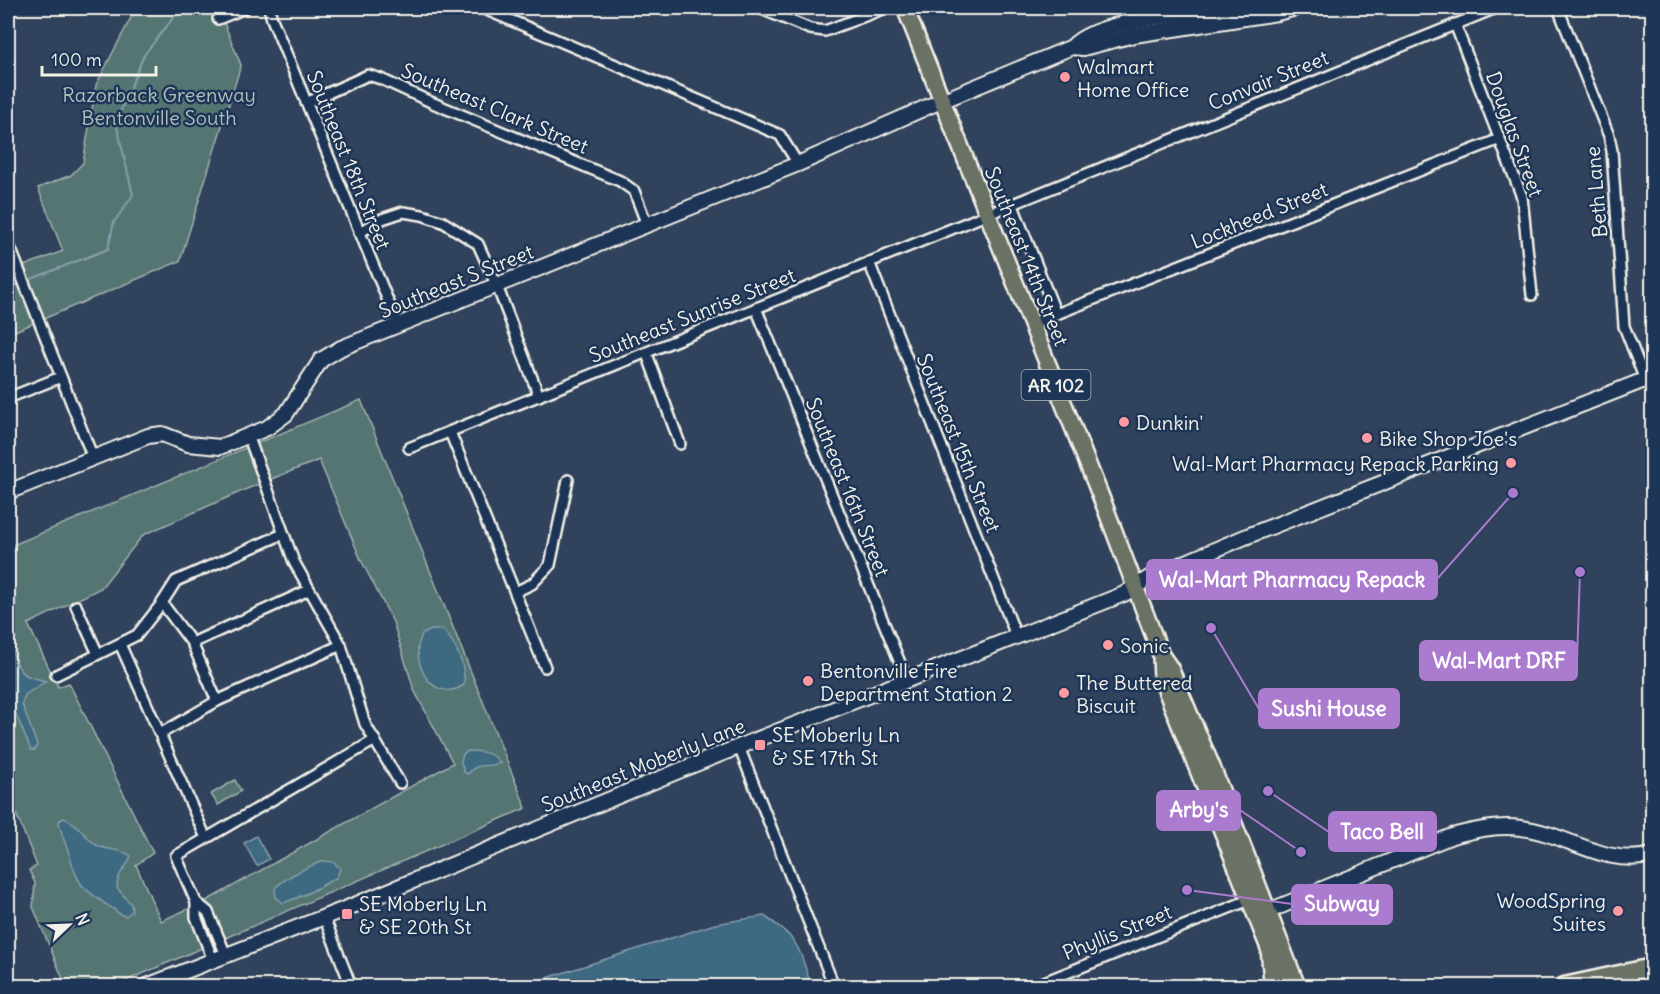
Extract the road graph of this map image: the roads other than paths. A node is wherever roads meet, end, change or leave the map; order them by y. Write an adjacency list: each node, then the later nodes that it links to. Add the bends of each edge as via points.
1 (245, 8): 11 (street)
2 (269, 8): 15 (street, Southeast 18th Street)
3 (482, 8): 17 (street, via 780,135)
4 (759, 8): 5 (street, via 825,32)
5 (886, 8)
6 (904, 8): 14 (main road, Southeast 14th Street / AR 102)
7 (1247, 8): 13 (street, via 1118,25 1088,34)
8 (1296, 8): 13 (street)
9 (1496, 8): 12 (street, Convair Street)
10 (1558, 8): 32 (street, Beth Lane, via 1609,136 1624,326)
11 (218, 19)
12 (1455, 24): 16 (street, Douglas Street); 18 (street, Convair Street)
13 (1072, 47): 14 (street, Southeast S Street)
14 (942, 101): 17 (street, Southeast S Street); 19 (main road, Southeast 14th Street / AR 102)
15 (306, 102): 20 (street, Southeast Clark Street, via 368,75 381,79 620,181 634,191); 21 (street, Southeast 18th Street)
16 (1500, 139): 25 (street, Douglas Street, via 1522,197); 27 (street, Lockheed Street)
17 (798, 164): 20 (street, Southeast S Street)
18 (1012, 202): 19 (street, Convair Street); 27 (street)
19 (987, 213): 23 (street, Southeast Sunrise Street); 28 (main road, Southeast 14th Street / AR 102)
20 (647, 225): 24 (street, Southeast S Street)
21 (359, 233): 24 (street, via 403,212 443,222 477,244); 29 (street, Southeast 18th Street)
22 (8, 242): 31 (street)
23 (869, 262): 26 (street, Southeast Sunrise Street); 48 (street, Southeast 15th Street)
24 (497, 286): 29 (street, Southeast S Street); 33 (street)
25 (1532, 296)
26 (756, 308): 30 (street, Southeast Sunrise Street); 56 (street, Southeast 16th Street)
27 (1056, 314): 28 (street, Lockheed Street)
28 (1031, 324): 43 (main road, Southeast 14th Street / AR 102)
29 (398, 325): 36 (street, Southeast S Street, via 321,360 286,414)
30 (647, 354): 33 (street, Southeast Sunrise Street); 37 (street)
31 (61, 377): 34 (street); 39 (street)
32 (1649, 378): 43 (street, Southeast Moberly Lane, via 1245,537)
33 (539, 396): 35 (street, Southeast Sunrise Street)
34 (8, 398)
35 (450, 432): 38 (street, Southeast Sunrise Street); 45 (street)
36 (249, 435): 39 (street, Southeast S Street, via 220,447 188,444 162,434 147,436); 42 (street)
37 (680, 444)
38 (409, 448)
39 (93, 458): 41 (street, Southeast S Street)
40 (568, 480): 45 (street, via 550,565 532,584)
41 (8, 492)
42 (283, 534): 44 (street); 46 (street, via 176,581)
43 (1135, 586): 48 (street, Southeast Moberly Lane); 53 (main road, Southeast 14th Street / AR 102)
44 (309, 590): 49 (street); 51 (street)
45 (515, 592): 54 (street)
46 (162, 603): 49 (street); 50 (street, via 142,631)
47 (76, 606): 52 (street)
48 (1017, 638): 56 (street, Southeast Moberly Lane)
49 (192, 643): 57 (street)
50 (120, 644): 52 (street); 58 (street)
51 (341, 645): 57 (street); 59 (street, via 365,724)
52 (98, 654): 55 (street)
53 (1161, 655): 64 (main road, Southeast 14th Street / AR 102, via 1162,680); 65 (main road, Southeast 14th Street / AR 102, via 1170,668)
54 (545, 667)
55 (56, 675)
56 (907, 680): 60 (street, Southeast Moberly Lane)
57 (217, 701): 58 (street)
58 (160, 734): 62 (street)
59 (375, 740): 61 (street); 62 (street)
60 (740, 747): 66 (street, Southeast Moberly Lane); 72 (street)
61 (400, 783)
62 (206, 838): 68 (street, via 176,856 196,902 196,917)
63 (1653, 855): 65 (street, via 1610,857 1522,828 1485,827 1452,836)
64 (1249, 900): 65 (main road, Southeast 14th Street / AR 102); 73 (street, Phyllis Street)
65 (1262, 914): 67 (main road, Southeast 14th Street / AR 102); 76 (main road, Southeast 14th Street / AR 102)
66 (324, 917): 68 (street, Southeast Moberly Lane); 71 (street)
67 (1270, 954): 74 (highway); 75 (main road, Southeast 14th Street / AR 102)
68 (219, 958): 70 (street, Southeast Moberly Lane)
69 (1653, 967): 77 (highway)
70 (147, 987)
71 (351, 987)
72 (834, 987)
73 (1034, 987)
74 (1273, 987)
75 (1284, 987)
76 (1297, 987)
77 (1564, 987)

